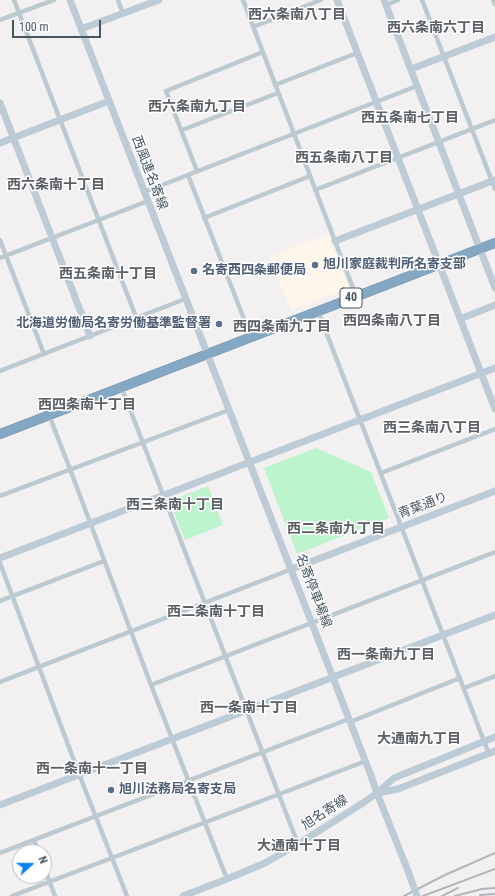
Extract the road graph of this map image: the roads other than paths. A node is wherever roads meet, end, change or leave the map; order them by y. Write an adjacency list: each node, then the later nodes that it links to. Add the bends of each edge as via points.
1 (14, 0): 14 (street)
2 (54, 0): 14 (street)
3 (70, 0): 18 (street, 西風連名寄線)
4 (118, 0): 15 (street)
5 (159, 0): 15 (street)
6 (243, 0): 17 (street)
7 (321, 0): 17 (street)
8 (337, 0): 21 (street)
9 (398, 0): 12 (street)
10 (422, 0): 22 (street)
11 (493, 0): 13 (street)
12 (385, 2): 23 (street)
13 (495, 4)
14 (19, 13): 16 (street); 30 (street)
15 (123, 14): 18 (street)
16 (0, 20)
17 (253, 27): 20 (street)
18 (81, 29): 27 (street, 西風連名寄線)
19 (495, 36): 22 (street)
20 (263, 52): 24 (street); 33 (street, via 166,91)
21 (357, 53): 24 (street); 28 (street)
22 (444, 56): 23 (street); 32 (street)
23 (411, 69): 25 (street)
24 (275, 85): 26 (street)
25 (417, 86): 28 (street); 36 (street)
26 (278, 93): 33 (street); 34 (street)
27 (109, 101): 30 (street); 45 (street, 西風連名寄線)
28 (376, 102): 34 (street); 38 (street)
29 (0, 103): 35 (street)
30 (60, 120): 35 (street); 50 (street)
31 (495, 120): 32 (street)
32 (472, 129): 36 (street); 42 (street)
33 (182, 130): 39 (street)
34 (294, 134): 39 (street); 41 (street)
35 (14, 138): 37 (street); 51 (street)
36 (439, 142): 38 (street); 46 (street)
37 (0, 143)
38 (398, 158): 44 (street); 48 (street)
39 (197, 171): 40 (street)
40 (188, 175): 45 (street); 49 (street)
41 (310, 176): 44 (street); 49 (street)
42 (494, 180): 43 (street); 46 (street)
43 (495, 188)
44 (315, 190): 53 (street)
45 (144, 192): 47 (street, 西風連名寄線)
46 (459, 194): 48 (street); 55 (street)
47 (148, 201): 50 (street); 61 (street, 西風連名寄線)
48 (418, 210): 53 (street); 58 (street)
49 (204, 218): 67 (street)
50 (98, 220): 51 (street); 64 (street)
51 (53, 238): 56 (street); 66 (street)
52 (0, 240): 56 (street)
53 (335, 242): 60 (street)
54 (495, 243): 55 (highway, 40)
55 (480, 249): 58 (highway, 40); 59 (street)
56 (6, 256): 57 (street); 68 (street)
57 (0, 258)
58 (439, 265): 60 (highway, 40); 65 (street)
59 (495, 288)
60 (356, 296): 63 (highway, 40)
61 (185, 299): 64 (street); 69 (street, 西風連名寄線)
62 (495, 305): 65 (street)
63 (318, 311): 67 (highway, 40); 77 (street)
64 (136, 317): 66 (street)
65 (460, 319): 72 (street)
66 (90, 336): 68 (street)
67 (251, 337): 69 (highway, 40)
68 (44, 354): 71 (street)
69 (207, 354): 73 (highway, 40); 75 (street, 名寄停車場線)
70 (495, 368): 72 (street)
71 (0, 371)
72 (481, 374): 74 (street); 77 (street)
73 (121, 386): 76 (highway, 40); 80 (street)
74 (495, 409)
75 (230, 410): 80 (street); 81 (street, 名寄停車場線)
76 (49, 414): 79 (highway, 40); 82 (street)
77 (360, 419): 81 (street); 83 (street)
78 (495, 429): 83 (street)
79 (0, 434)
80 (143, 442): 82 (street); 85 (street)
81 (250, 462): 85 (street); 93 (street, 名寄停車場線)
82 (70, 469): 86 (street); 87 (street)
83 (381, 473): 88 (street)
84 (495, 491): 88 (street, 青葉通り)
85 (163, 495): 87 (street); 97 (street)
86 (0, 496)
87 (91, 523): 90 (street); 91 (street)
88 (402, 527): 93 (street, 青葉通り); 94 (street)
89 (495, 552): 94 (street)
90 (0, 558)
91 (104, 561): 95 (street); 100 (street)
92 (0, 563): 95 (street)
93 (292, 569): 97 (street); 99 (street, 名寄停車場線)
94 (422, 580): 99 (street); 101 (street)
95 (13, 596): 96 (street); 103 (street)
96 (0, 601)
97 (205, 603): 100 (street); 102 (street)
98 (495, 615): 101 (street)
99 (313, 623): 102 (street); 105 (street, 名寄停車場線)
100 (131, 631): 103 (street); 108 (street)
101 (443, 635): 105 (street); 106 (street)
102 (225, 657): 108 (street); 110 (street)
103 (39, 666): 107 (street); 118 (street)
104 (495, 676): 109 (street)
105 (333, 677): 110 (street); 111 (street, 名寄停車場線)
106 (460, 678): 109 (street); 111 (street)
107 (0, 682)
108 (151, 685): 112 (street)
109 (464, 688): 114 (street)
110 (246, 710): 112 (street); 116 (street)
111 (350, 720): 116 (street); 117 (street, 名寄停車場線)
112 (172, 738): 118 (street); 119 (street)
113 (495, 738): 114 (street)
114 (485, 741): 115 (street); 120 (street, via 394,778)
115 (492, 752): 120 (street, via 398,789)
116 (262, 753): 119 (street); 121 (street)
117 (366, 761): 120 (street, 名寄停車場線); 121 (street)
118 (80, 774): 122 (street); 123 (street)
119 (189, 781): 123 (street); 124 (street)
120 (377, 793): 127 (street, 旭名寄線); 138 (street, bridge)
121 (278, 794): 124 (street); 127 (street)
122 (0, 805)
123 (96, 816): 125 (street); 129 (street)
124 (205, 822): 129 (street); 130 (street)
125 (34, 840): 126 (street); 128 (street)
126 (35, 844)
127 (298, 844): 130 (street, 旭名寄線)
128 (0, 853)
129 (113, 858): 131 (street); 136 (street)
130 (227, 879): 137 (street, 旭名寄線)
131 (52, 881)
132 (45, 884): 134 (street)
133 (51, 884): 135 (street)
134 (12, 896)
135 (55, 896)
136 (127, 896)
137 (183, 896)
138 (418, 896)

